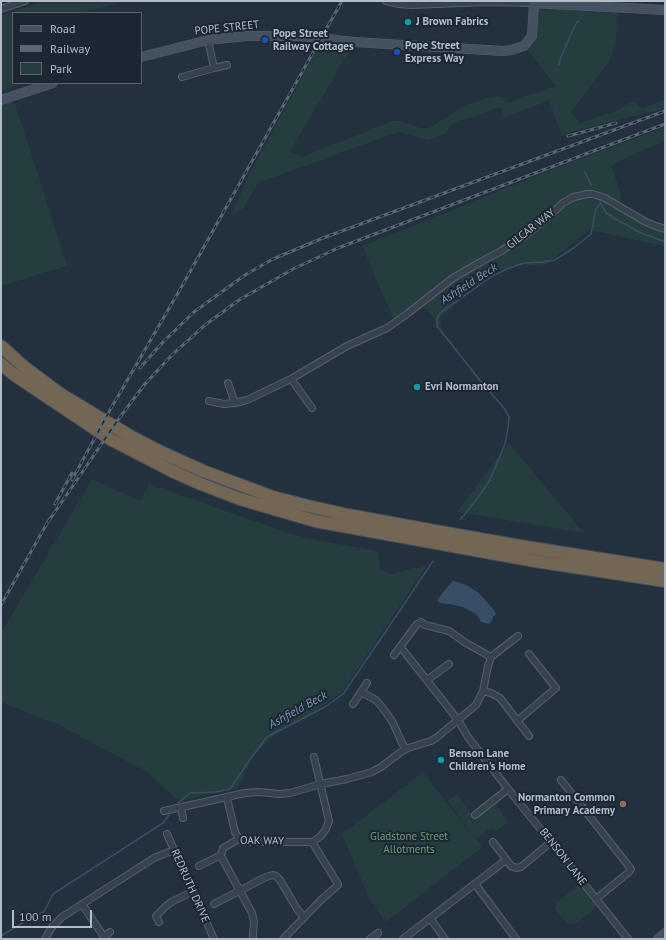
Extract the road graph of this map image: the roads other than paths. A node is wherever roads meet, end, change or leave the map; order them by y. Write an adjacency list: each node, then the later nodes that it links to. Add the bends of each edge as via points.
1 (25, 1): 4 (street)
2 (386, 1): 3 (street, via 411,5)
3 (534, 3): 5 (street); 6 (street, POPE STREET, via 532,36 524,46 503,51 354,42 301,36 246,36)
4 (1, 9)
5 (665, 10)
6 (208, 40): 7 (street, POPE STREET); 9 (street)
7 (142, 57)
8 (227, 65): 9 (street)
9 (214, 68): 10 (street)
10 (182, 76)
11 (50, 84): 12 (street)
12 (1, 100)
13 (665, 229): 16 (street, GILCAR WAY, via 644,221 605,198 587,194 574,197 563,203 525,236 454,278 387,328 347,346)
14 (1, 346): 22 (highway, via 62,395 130,436 163,454 273,497 428,530)
15 (1, 364): 21 (highway, via 110,439 172,471 240,499 315,520)
16 (291, 379): 19 (street, GILCAR WAY); 20 (street)
17 (228, 384): 19 (street)
18 (209, 401): 19 (street, GILCAR WAY)
19 (235, 403)
20 (312, 408)
21 (535, 561): 23 (highway); 24 (highway)
22 (665, 569)
23 (665, 581)
24 (665, 589)
25 (518, 636): 29 (street)
26 (400, 647): 28 (street); 29 (street, via 421,622 449,631); 31 (street, BENSON LANE)
27 (529, 654): 37 (street, via 556,688)
28 (394, 655)
29 (491, 657): 33 (street)
30 (448, 664): 31 (street)
31 (427, 680): 36 (street, BENSON LANE)
32 (367, 684): 34 (street)
33 (483, 691): 36 (street, via 476,705); 37 (street, via 500,698)
34 (361, 692): 35 (street); 39 (street, via 376,700 382,707 392,721)
35 (353, 704)
36 (458, 720): 39 (street, via 431,741); 43 (street, BENSON LANE)
37 (517, 721): 38 (street)
38 (529, 736)
39 (405, 749): 42 (street, via 372,772)
40 (314, 757): 42 (street)
41 (561, 780): 61 (street, via 631,869)
42 (321, 784): 44 (street, via 290,793 245,793); 51 (street, via 329,822 321,836)
43 (508, 789): 47 (street); 53 (street, BENSON LANE)
44 (227, 798): 45 (street); 50 (street)
45 (180, 807): 46 (street); 48 (street)
46 (164, 811)
47 (475, 815)
48 (182, 818)
49 (167, 834): 54 (street, REDRUTH DRIVE)
50 (239, 839): 51 (street, OAK WAY, via 248,842); 55 (street, OAK WAY, via 223,848)
51 (312, 842): 64 (street, via 338,885)
52 (493, 842): 56 (street)
53 (551, 842): 56 (street, via 521,867 511,866); 61 (street, BENSON LANE)
54 (174, 850): 60 (street, REDRUTH DRIVE); 62 (street, via 154,858)
55 (221, 855): 57 (street, OAK WAY); 59 (street)
56 (506, 860): 58 (street)
57 (199, 866)
58 (475, 884): 65 (street); 78 (street)
59 (240, 891): 63 (street); 64 (street, via 266,876 276,876); 73 (street, via 252,913)
60 (192, 892): 66 (street, via 166,906 156,916); 70 (street, REDRUTH DRIVE)
61 (596, 899): 79 (street, BENSON LANE)
62 (82, 904): 67 (street, via 104,936); 71 (street, via 62,917)
63 (214, 904)
64 (304, 917): 74 (street)
65 (430, 918): 76 (street); 77 (street)
66 (159, 922)
67 (110, 932)
68 (378, 932): 75 (street)
69 (665, 933): 80 (street)
70 (213, 937): 72 (street)
71 (46, 938)
72 (205, 939)
73 (254, 939)
74 (283, 939)
75 (370, 939)
76 (403, 939)
77 (445, 939)
78 (516, 939)
79 (628, 939)
80 (658, 939)

